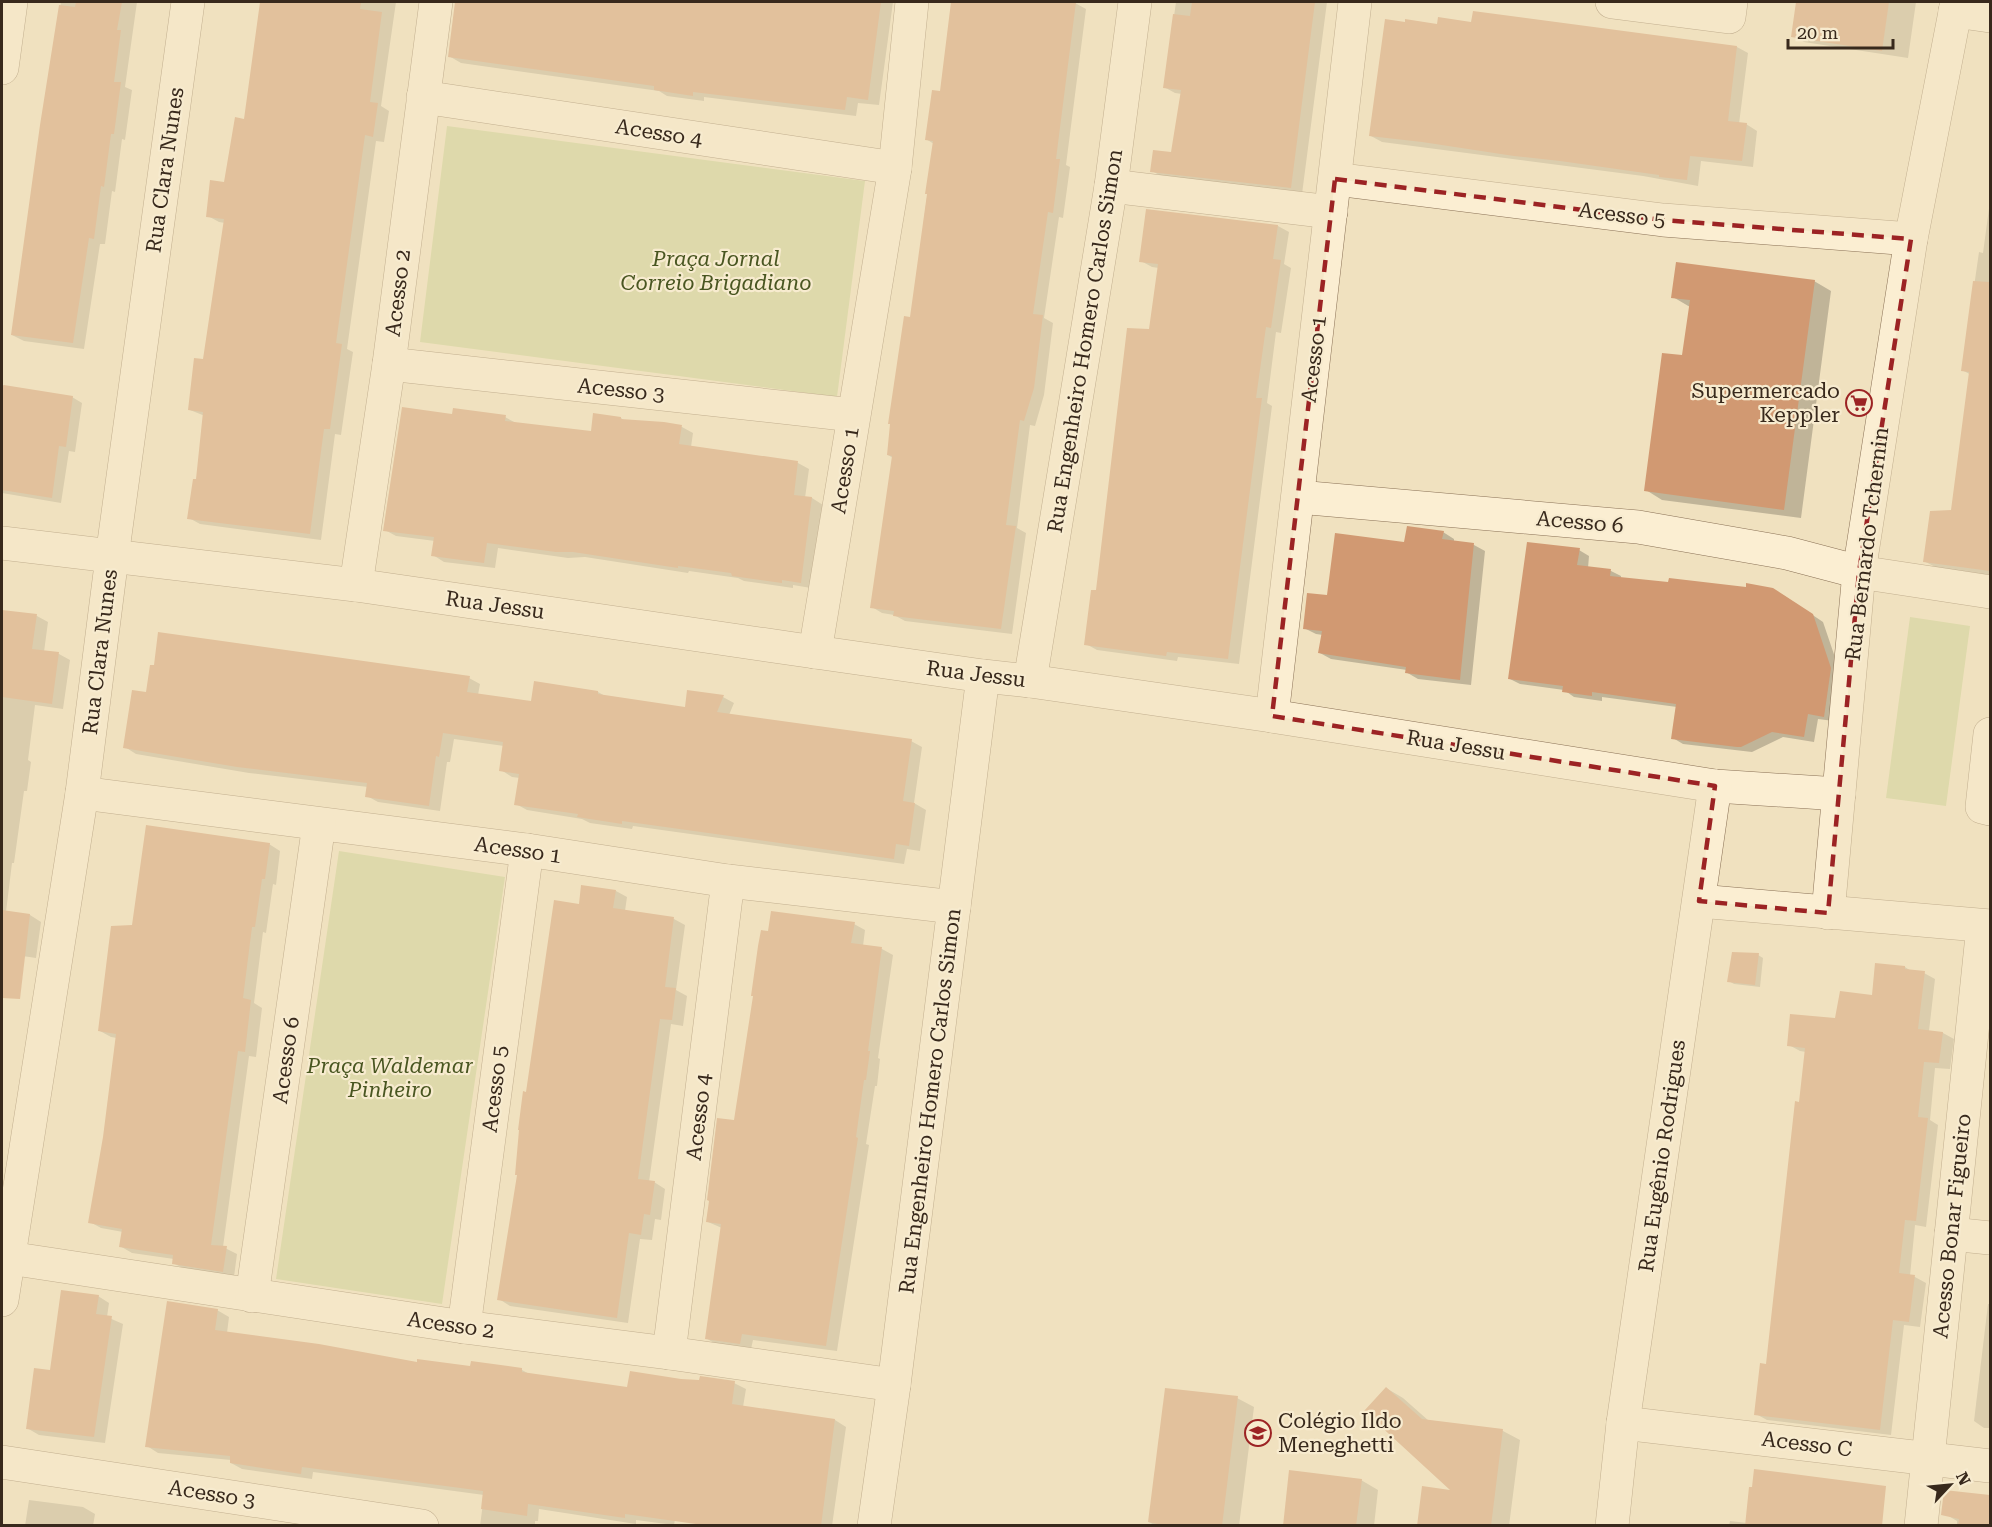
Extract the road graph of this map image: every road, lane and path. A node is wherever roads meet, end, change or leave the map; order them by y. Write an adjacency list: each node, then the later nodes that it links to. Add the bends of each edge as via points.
1 (12, 2): 11 (street)
2 (188, 2): 22 (street, Rua Clara Nunes)
3 (436, 2): 12 (street, Acesso 2)
4 (912, 2): 13 (street, Acesso 1)
5 (1135, 2): 15 (street, Rua Engenheiro Homero Carlos Simon)
6 (1355, 2): 14 (street, Acesso 1)
7 (1611, 2): 9 (street)
8 (1956, 6): 10 (street); 17 (street, Rua Bernardo Tchernin)
9 (1730, 9)
10 (1990, 16)
11 (2, 68)
12 (423, 97): 13 (street, Acesso 4); 18 (street, Acesso 2)
13 (895, 168): 19 (street, Acesso 1)
14 (1335, 179): 16 (street, Acesso 1); 17 (street, Acesso 5, via 1663,220)
15 (1111, 186): 16 (street); 28 (street, Rua Engenheiro Homero Carlos Simon)
16 (1331, 212): 20 (street, Acesso 1)
17 (1911, 239): 23 (street, Rua Bernardo Tchernin)
18 (389, 364): 19 (street, Acesso 3); 24 (street, Acesso 2)
19 (854, 415): 26 (street, Acesso 1)
20 (1298, 497): 23 (street, Acesso 6, via 1638,527 1787,553); 29 (street, Acesso 1)
21 (2, 543): 22 (street, Rua Jessu)
22 (112, 556): 24 (street, Rua Jessu); 32 (street, Rua Clara Nunes)
23 (1859, 572): 25 (street); 33 (street, Rua Bernardo Tchernin)
24 (356, 585): 26 (street, Rua Jessu)
25 (1990, 592)
26 (815, 652): 27 (street, Rua Jessu)
27 (983, 676): 28 (street, Rua Jessu); 39 (street, Rua Engenheiro Homero Carlos Simon)
28 (1030, 681): 29 (street, Rua Jessu)
29 (1272, 716): 31 (street, Rua Jessu)
30 (1990, 734): 34 (street, via 1982,807)
31 (1715, 786): 33 (street, Rua Jessu); 38 (street, Rua Eugênio Rodrigues)
32 (82, 793): 35 (street, Acesso 1); 44 (street, Rua Clara Nunes)
33 (1839, 794): 40 (street, Rua Bernardo Tchernin)
34 (1990, 809)
35 (319, 824): 36 (street, Acesso 1); 45 (street, Acesso 6)
36 (527, 850): 37 (street, Acesso 1); 47 (street, Acesso 5)
37 (728, 881): 39 (street, Acesso 1); 48 (street, Acesso 4)
38 (1699, 901): 40 (street); 50 (street, Rua Eugênio Rodrigues)
39 (954, 907): 49 (street, Rua Engenheiro Homero Carlos Simon)
40 (1828, 913): 41 (street)
41 (1987, 926): 42 (street, Acesso Bonar Figueiro)
42 (1951, 1234): 43 (street); 51 (street, Acesso Bonar Figueiro)
43 (1990, 1238)
44 (9, 1258): 45 (street, Acesso 2); 46 (street, Rua Clara Nunes)
45 (252, 1296): 47 (street, Acesso 2)
46 (2, 1300)
47 (464, 1327): 48 (street, Acesso 2)
48 (669, 1353): 49 (street, Acesso 2)
49 (894, 1385): 55 (street, Rua Engenheiro Homero Carlos Simon)
50 (1623, 1423): 51 (street, Acesso C); 56 (street, Rua Eugênio Rodrigues)
51 (1929, 1459): 53 (street, Acesso C); 57 (street, Acesso Bonar Figueiro)
52 (2, 1462): 54 (street, Acesso 3)
53 (1990, 1466)
54 (422, 1526)
55 (874, 1526)
56 (1612, 1526)
57 (1921, 1526)

